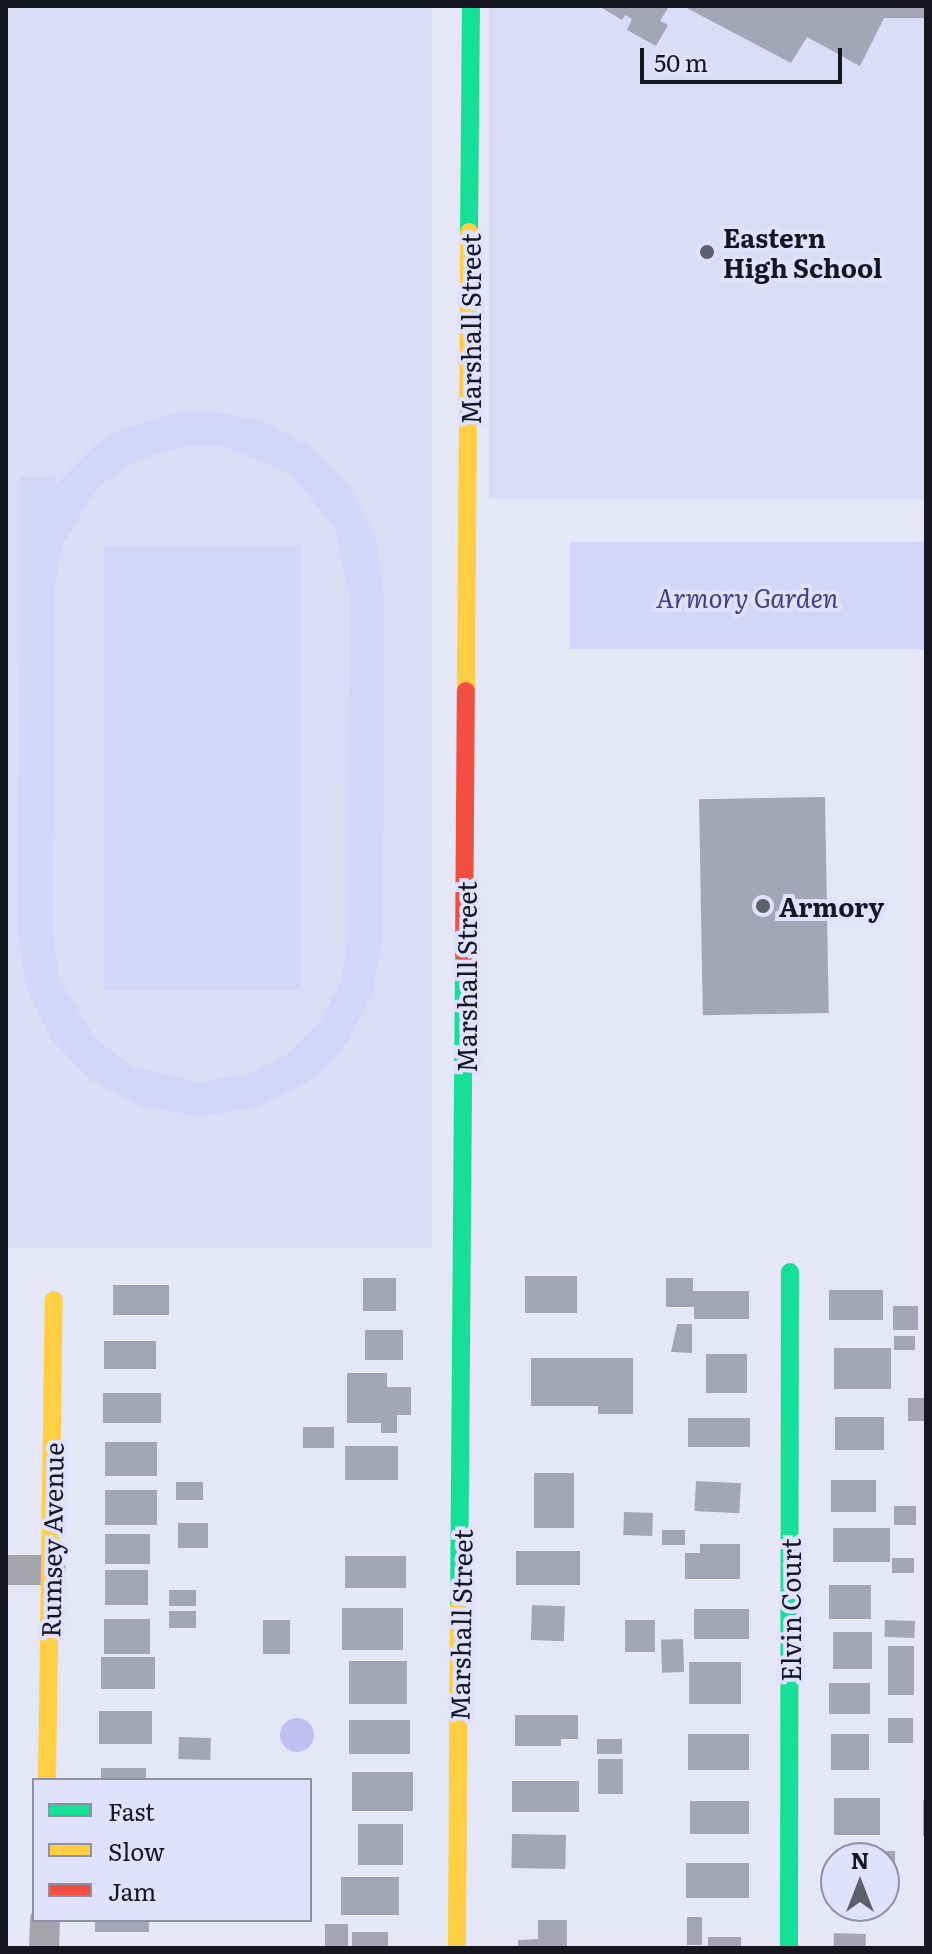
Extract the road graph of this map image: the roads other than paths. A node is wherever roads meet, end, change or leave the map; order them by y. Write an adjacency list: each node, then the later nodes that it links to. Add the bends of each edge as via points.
1 (471, 6): 9 (street, Marshall Street)
2 (790, 1272): 10 (street, Elvin Court)
3 (54, 1300): 5 (street, Rumsey Avenue)
4 (6, 1570): 5 (street)
5 (51, 1570): 6 (street, Rumsey Avenue)
6 (47, 1778)
7 (45, 1922): 8 (street)
8 (44, 1948)
9 (457, 1948)
10 (789, 1948)

